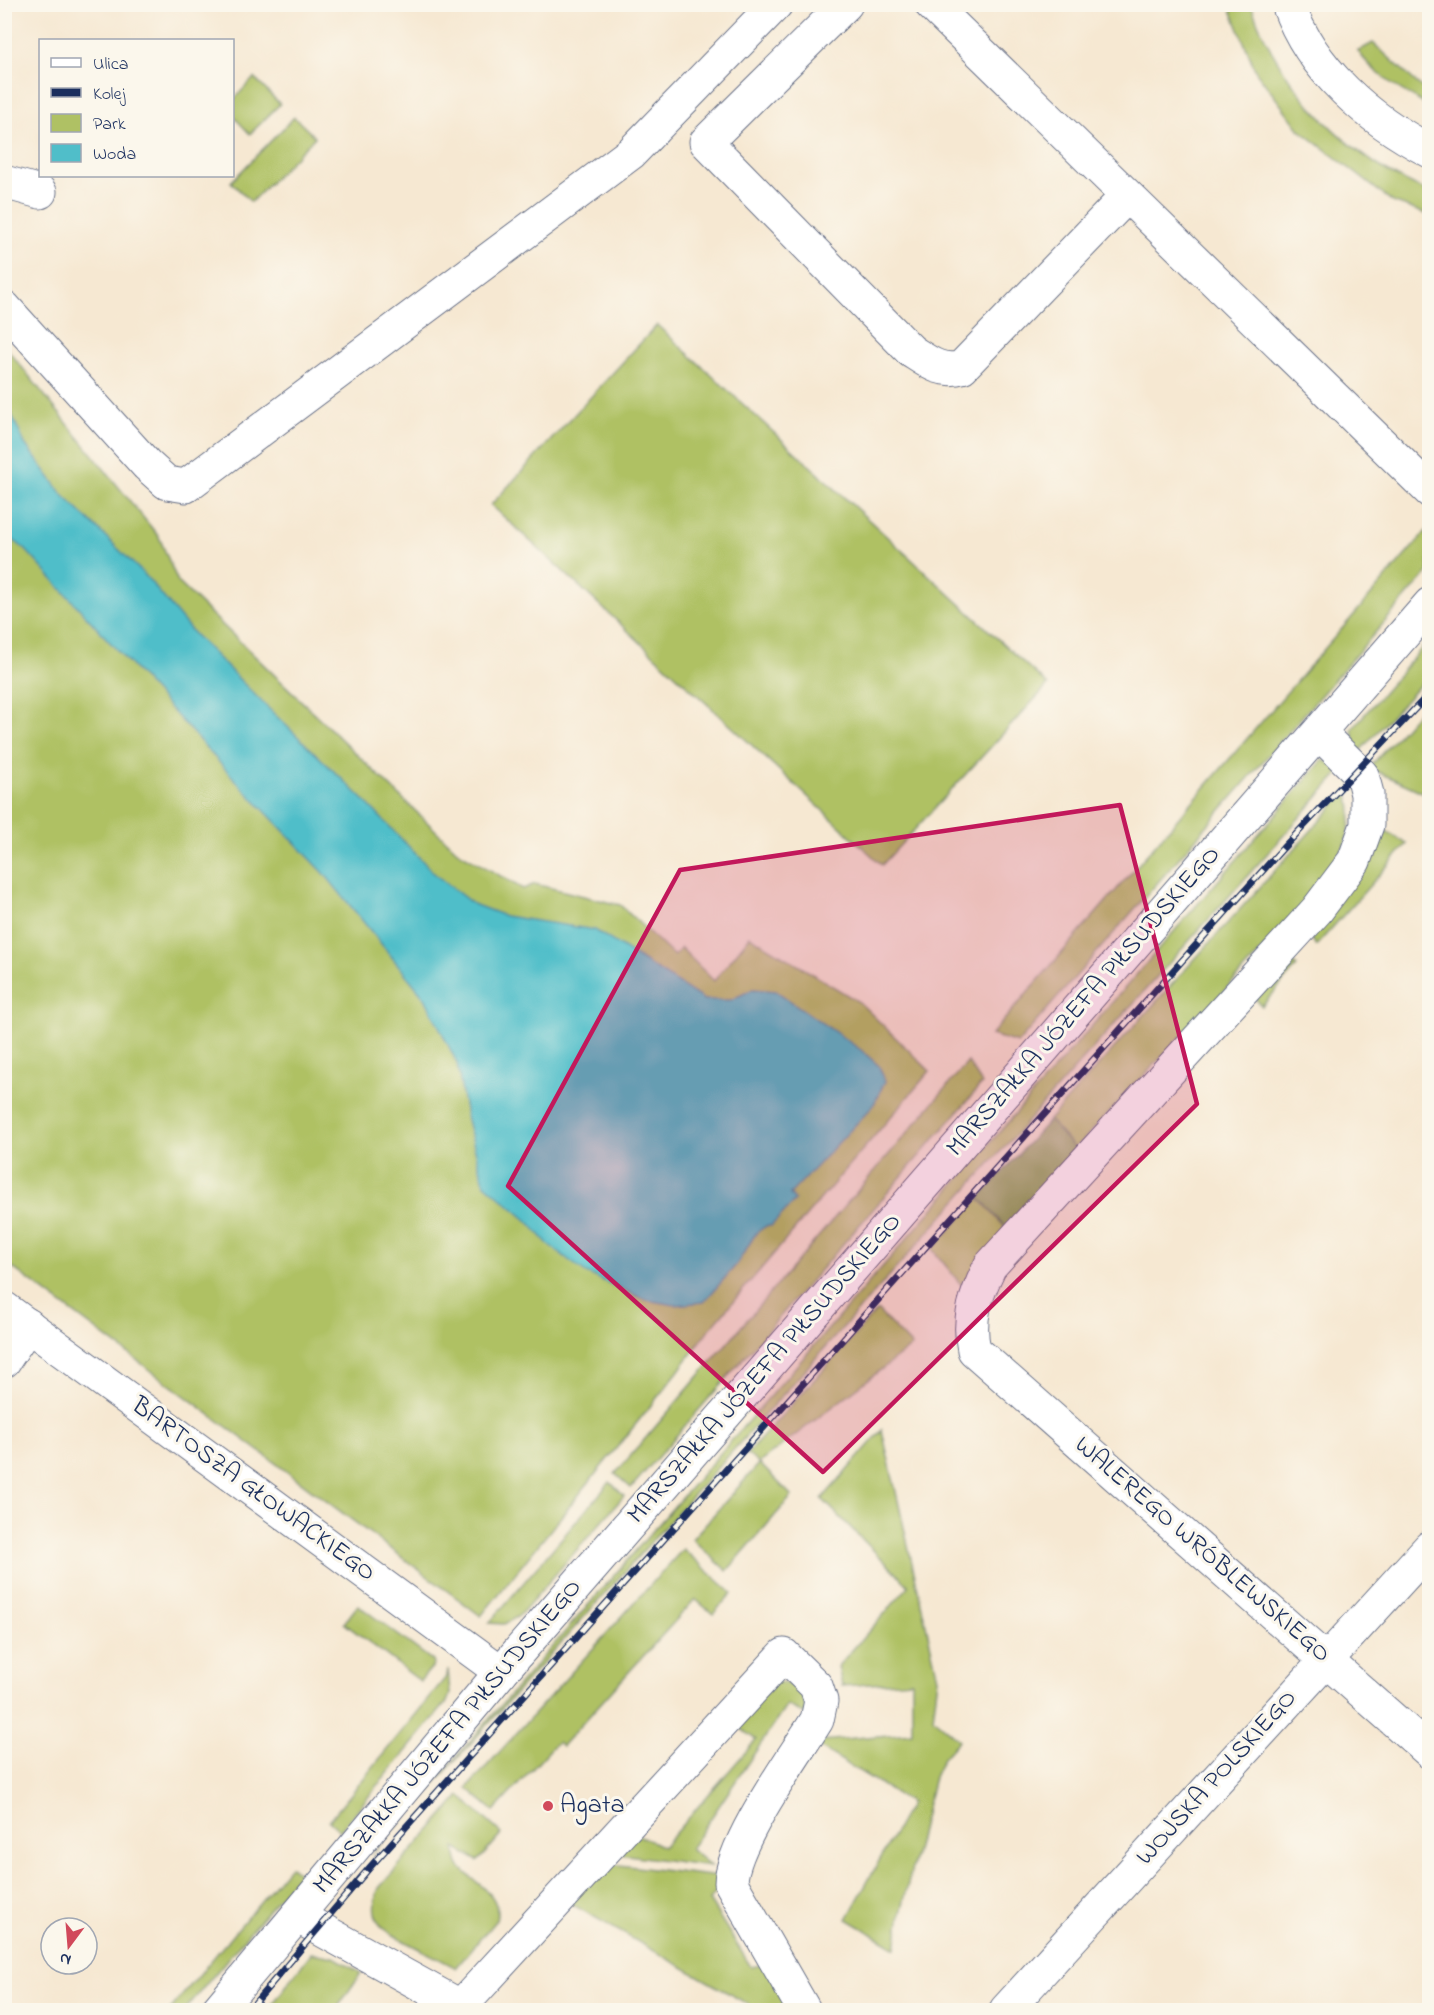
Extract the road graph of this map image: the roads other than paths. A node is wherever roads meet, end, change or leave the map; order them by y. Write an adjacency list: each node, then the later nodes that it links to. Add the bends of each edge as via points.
1 (776, 4): 9 (street, via 631,153 186,486 167,483 147,465)
2 (846, 4): 8 (street, via 706,142 933,366 950,371 962,367)
3 (931, 4): 8 (street)
4 (1288, 4): 5 (street, via 1308,44 1349,95 1374,117)
5 (1430, 151)
6 (4, 182): 7 (street)
7 (40, 192)
8 (1127, 196): 10 (street)
9 (4, 307)
10 (1430, 491)
11 (1430, 604): 12 (street, MARSZAŁKA JÓZEFA PIŁSUDSKIEGO)
12 (1319, 733): 16 (street, WALEREGO WRÓBLEWSKIEGO, via 1362,775 1367,794 1367,825 1354,861 1317,910 990,1266 972,1307 970,1330 974,1350); 17 (street, MARSZAŁKA JÓZEFA PIŁSUDSKIEGO)
13 (16, 1316): 14 (street); 17 (street, BARTOSZA GŁOWACKIEGO)
14 (4, 1361)
15 (1430, 1546): 16 (street, WOJSKA POLSKIEGO)
16 (1326, 1659): 18 (street, WALEREGO WRÓBLEWSKIEGO); 23 (street, WOJSKA POLSKIEGO)
17 (501, 1672): 19 (street, MARSZAŁKA JÓZEFA PIŁSUDSKIEGO)
18 (1430, 1752)
19 (297, 1916): 20 (street); 21 (street, MARSZAŁKA JÓZEFA PIŁSUDSKIEGO)
20 (464, 2009): 22 (street, via 552,1905 784,1655 816,1686 821,1701 817,1720 746,1836 734,1860 731,1883)
21 (218, 2010)
22 (804, 2010)
23 (1006, 2010)

